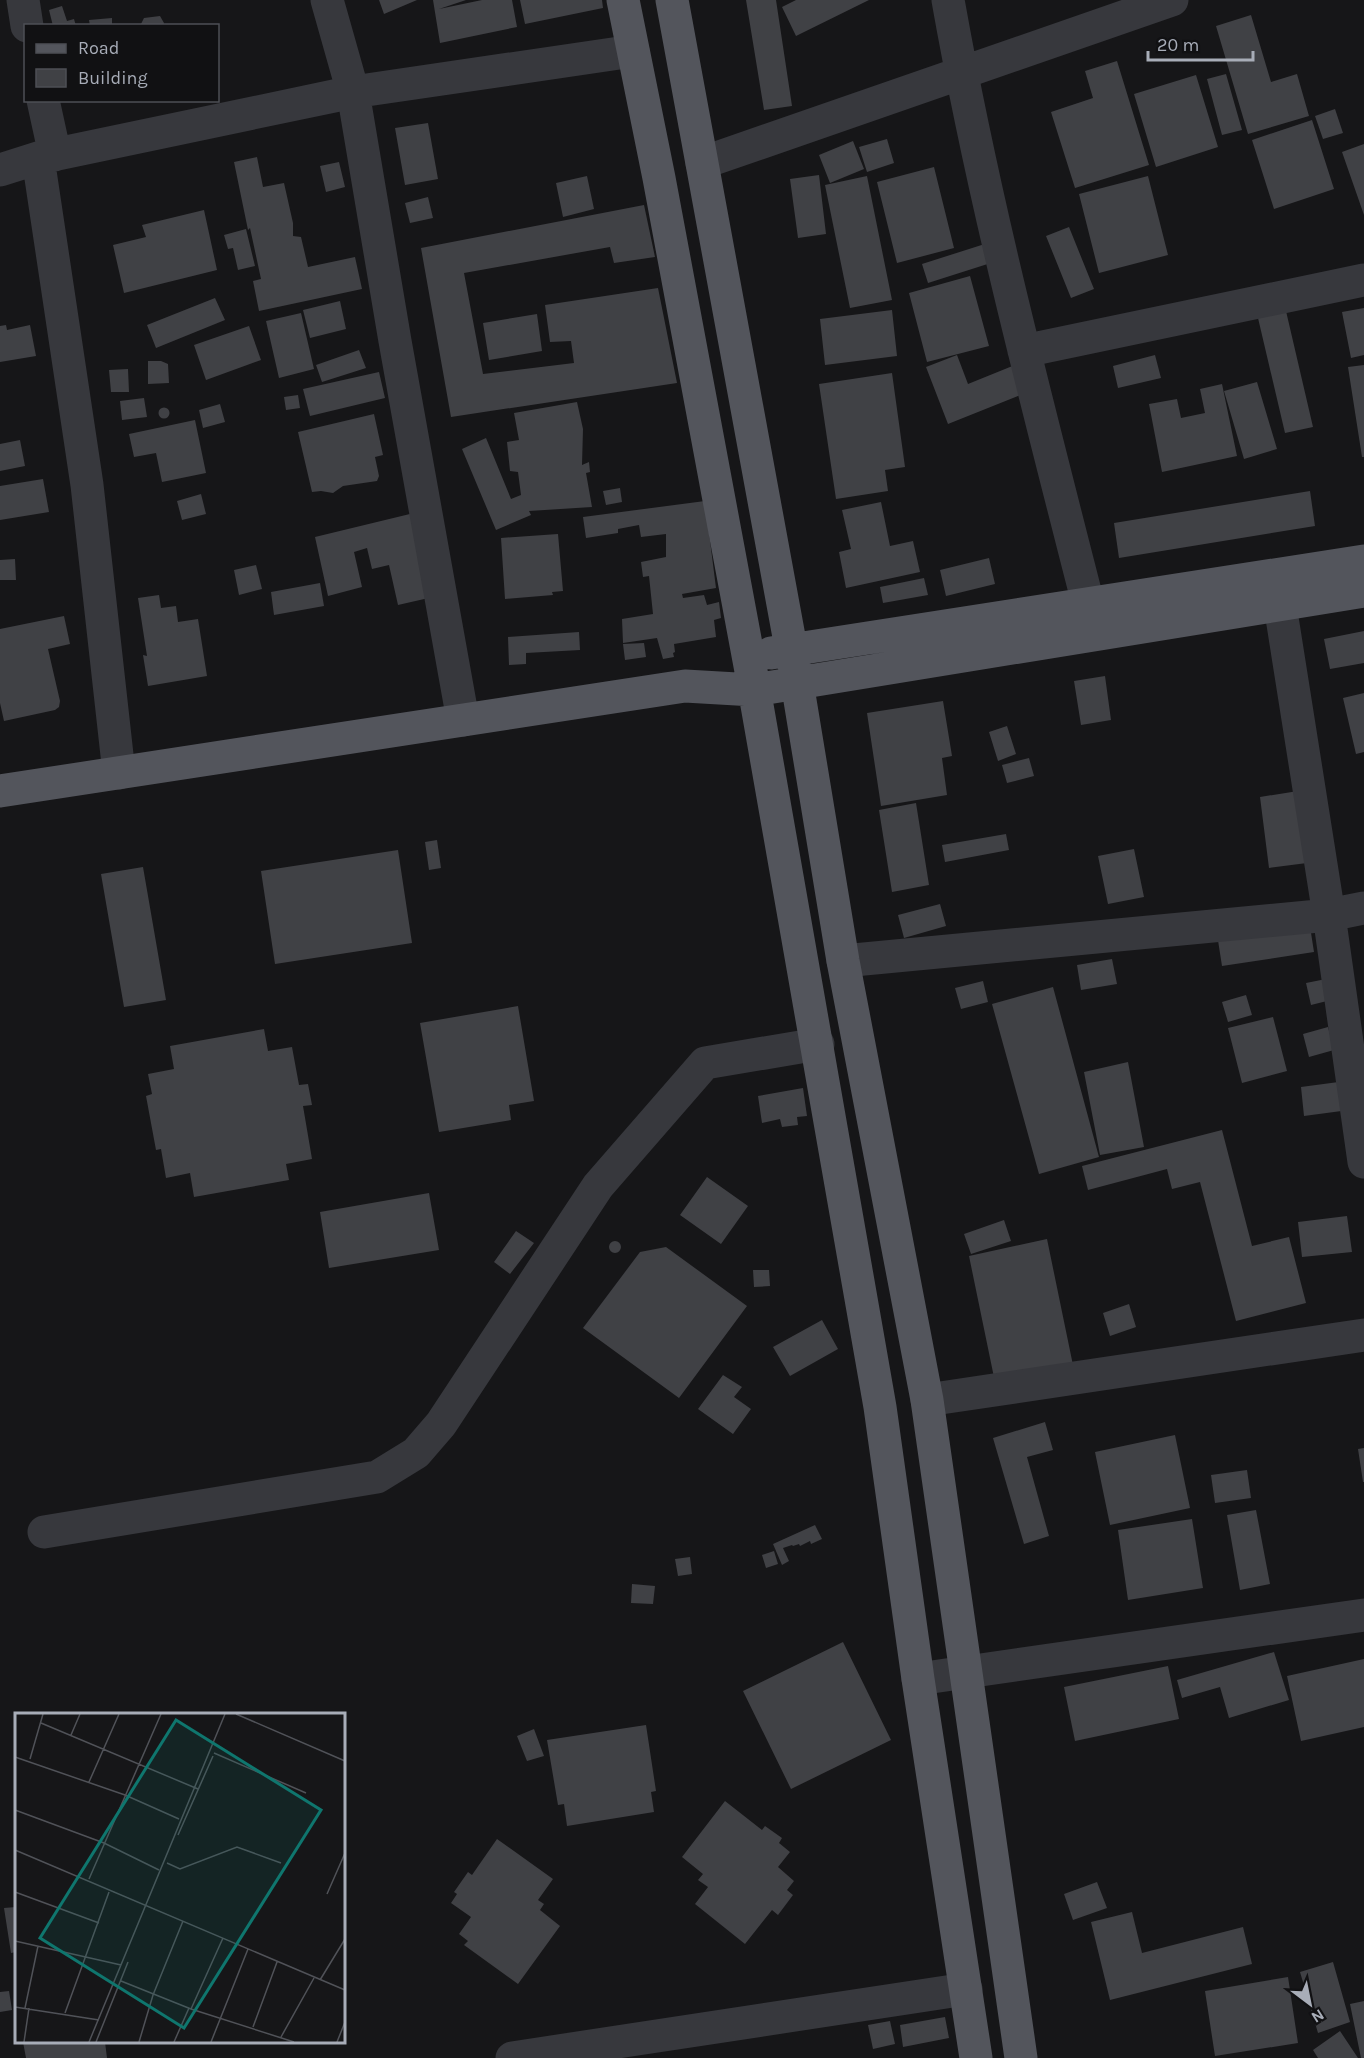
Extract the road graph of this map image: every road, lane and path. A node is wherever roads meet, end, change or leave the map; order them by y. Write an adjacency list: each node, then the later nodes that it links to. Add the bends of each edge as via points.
1 (23, 0): 7 (street)
2 (327, 0): 10 (street)
3 (623, 0): 8 (main road)
4 (672, 0): 13 (main road)
5 (948, 0): 9 (street)
6 (1172, 0): 9 (street)
7 (27, 24)
8 (633, 51): 10 (street); 22 (main road)
9 (961, 74): 13 (street); 16 (street)
10 (353, 92): 12 (street); 26 (street)
11 (43, 102): 12 (street)
12 (46, 156): 14 (street); 27 (street)
13 (702, 163): 21 (main road)
14 (0, 170)
15 (1364, 280): 16 (street)
16 (1024, 351): 19 (street)
17 (1364, 561): 19 (main road)
18 (1364, 591): 20 (main road)
19 (1088, 603): 21 (main road)
20 (1280, 605): 23 (main road); 30 (street)
21 (792, 649): 22 (main road); 23 (main road)
22 (748, 658): 24 (main road); 25 (main road)
23 (797, 683): 25 (main road); 31 (main road)
24 (685, 686): 25 (main road); 26 (main road)
25 (754, 690): 32 (main road)
26 (463, 720): 27 (main road)
27 (118, 773): 28 (main road)
28 (0, 792)
29 (1364, 908): 30 (street)
30 (1329, 915): 31 (street); 33 (street)
31 (843, 962): 35 (main road)
32 (818, 1044): 36 (street, via 705,1063 598,1186 441,1424 416,1453 377,1477); 39 (main road, via 880,1407)
33 (1364, 1161)
34 (1364, 1335): 35 (street)
35 (927, 1400): 38 (main road)
36 (44, 1532)
37 (1364, 1615): 38 (street)
38 (966, 1672): 39 (street); 43 (main road)
39 (918, 1679): 40 (main road)
40 (966, 1989): 41 (street); 42 (main road)
41 (512, 2058)
42 (976, 2058)
43 (1022, 2058)

